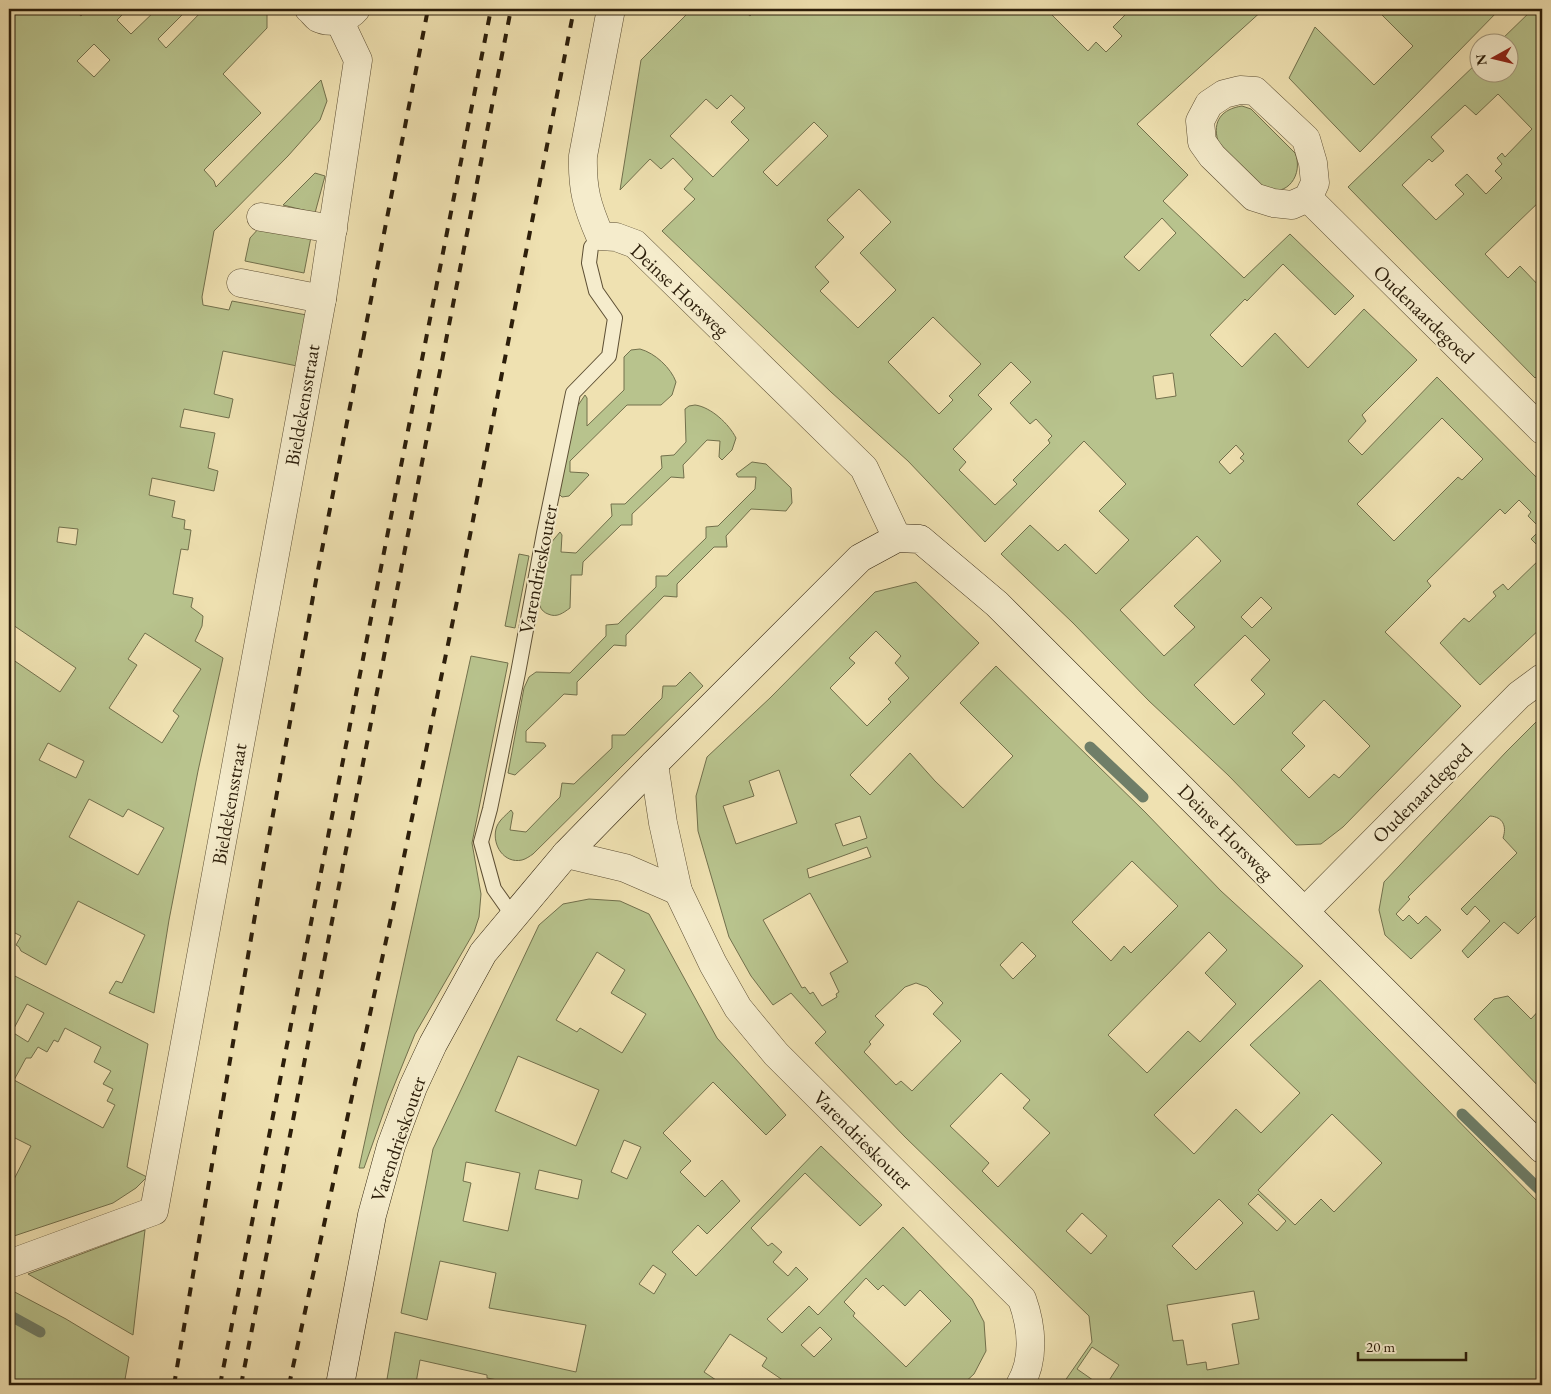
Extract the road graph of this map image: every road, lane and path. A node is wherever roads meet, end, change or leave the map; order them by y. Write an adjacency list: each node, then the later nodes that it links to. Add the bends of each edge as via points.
1 (309, 9): 3 (street, via 319,18)
2 (611, 9): 6 (street, via 582,178 587,206)
3 (347, 15): 7 (street, Bieldekensstraat, via 358,60)
4 (1308, 198): 4 (street, via 1315,183 1306,139 1255,91 1224,94 1209,104 1200,121 1202,142 1254,197 1292,205); 10 (street, Oudenaardegoed)
5 (261, 218): 7 (street)
6 (600, 236): 11 (street, Deinse Horsweg, via 616,237 635,244 864,468); 17 (lane, Varendrieskouter, via 591,247 589,264 596,292 614,318 609,356 573,393 481,842 494,889)
7 (331, 237): 9 (street, Bieldekensstraat)
8 (241, 283): 9 (street)
9 (322, 299): 19 (street, Bieldekensstraat, via 154,1211)
10 (1542, 430)
11 (897, 538): 13 (street, Varendrieskouter, via 860,558); 16 (street, Deinse Horsweg, via 920,539 997,604)
12 (1542, 678): 16 (street, Oudenaardegoed, via 1519,695)
13 (654, 764): 14 (street, Varendrieskouter); 15 (street, Varendrieskouter, via 662,823)
14 (566, 854): 15 (street, via 625,868); 17 (street, Varendrieskouter)
15 (678, 891): 21 (street, Varendrieskouter, via 738,1008 770,1046 1022,1299 1028,1315 1030,1354 1026,1375)
16 (1304, 911): 18 (street, Deinse Horsweg)
17 (513, 916): 20 (street, Varendrieskouter, via 483,953 433,1044 391,1146 372,1215)
18 (1542, 1149)
19 (9, 1264)
20 (340, 1385)
21 (1020, 1385)

